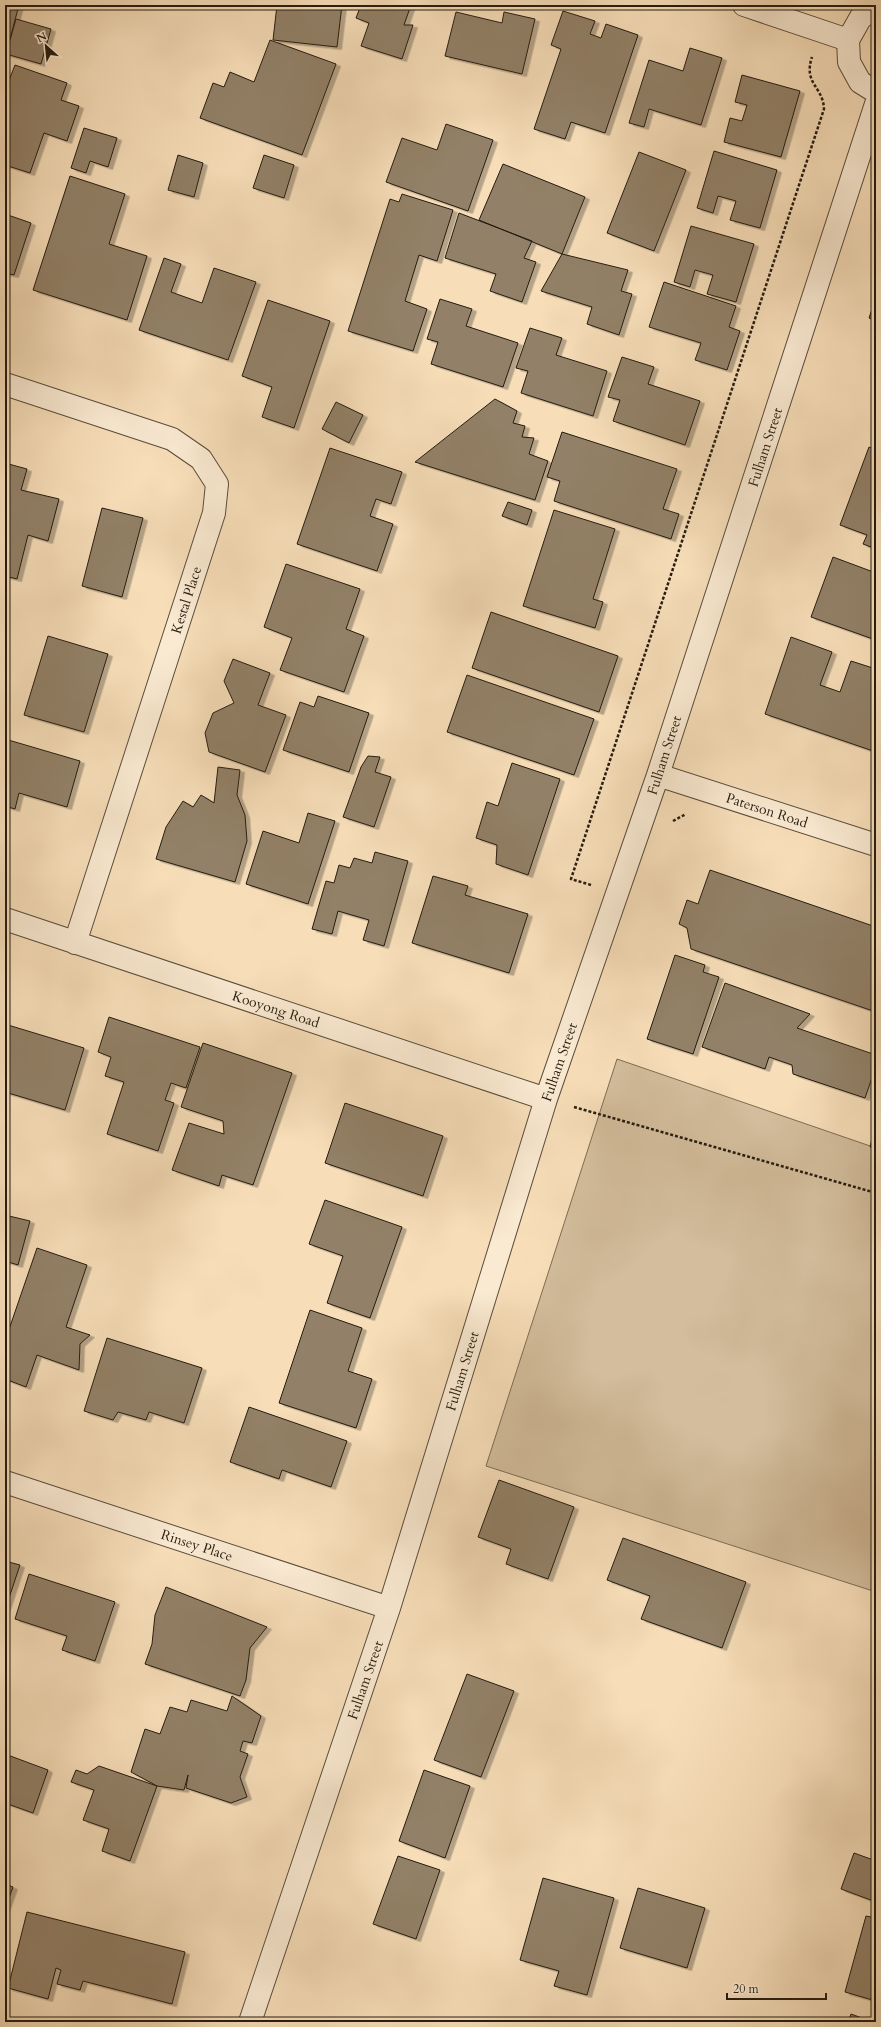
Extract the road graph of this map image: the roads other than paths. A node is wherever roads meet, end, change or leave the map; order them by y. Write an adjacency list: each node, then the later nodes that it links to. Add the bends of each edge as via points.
1 (744, 5): 3 (street)
2 (876, 10): 3 (street, via 861,17)
3 (848, 40): 4 (street, via 849,62 860,82)
4 (876, 92)
5 (876, 104): 7 (street, Fulham Street)
6 (5, 384): 10 (street, Kestal Place, via 172,439 201,459 217,484 214,513)
7 (658, 775): 8 (street, Paterson Road); 11 (street, Fulham Street)
8 (876, 845)
9 (5, 919): 10 (street, Kooyong Road)
10 (75, 943): 11 (street, Kooyong Road)
11 (546, 1099): 13 (street, Fulham Street)
12 (5, 1482): 13 (street, Rinsey Place)
13 (389, 1608): 14 (street, Fulham Street)
14 (250, 2022)

